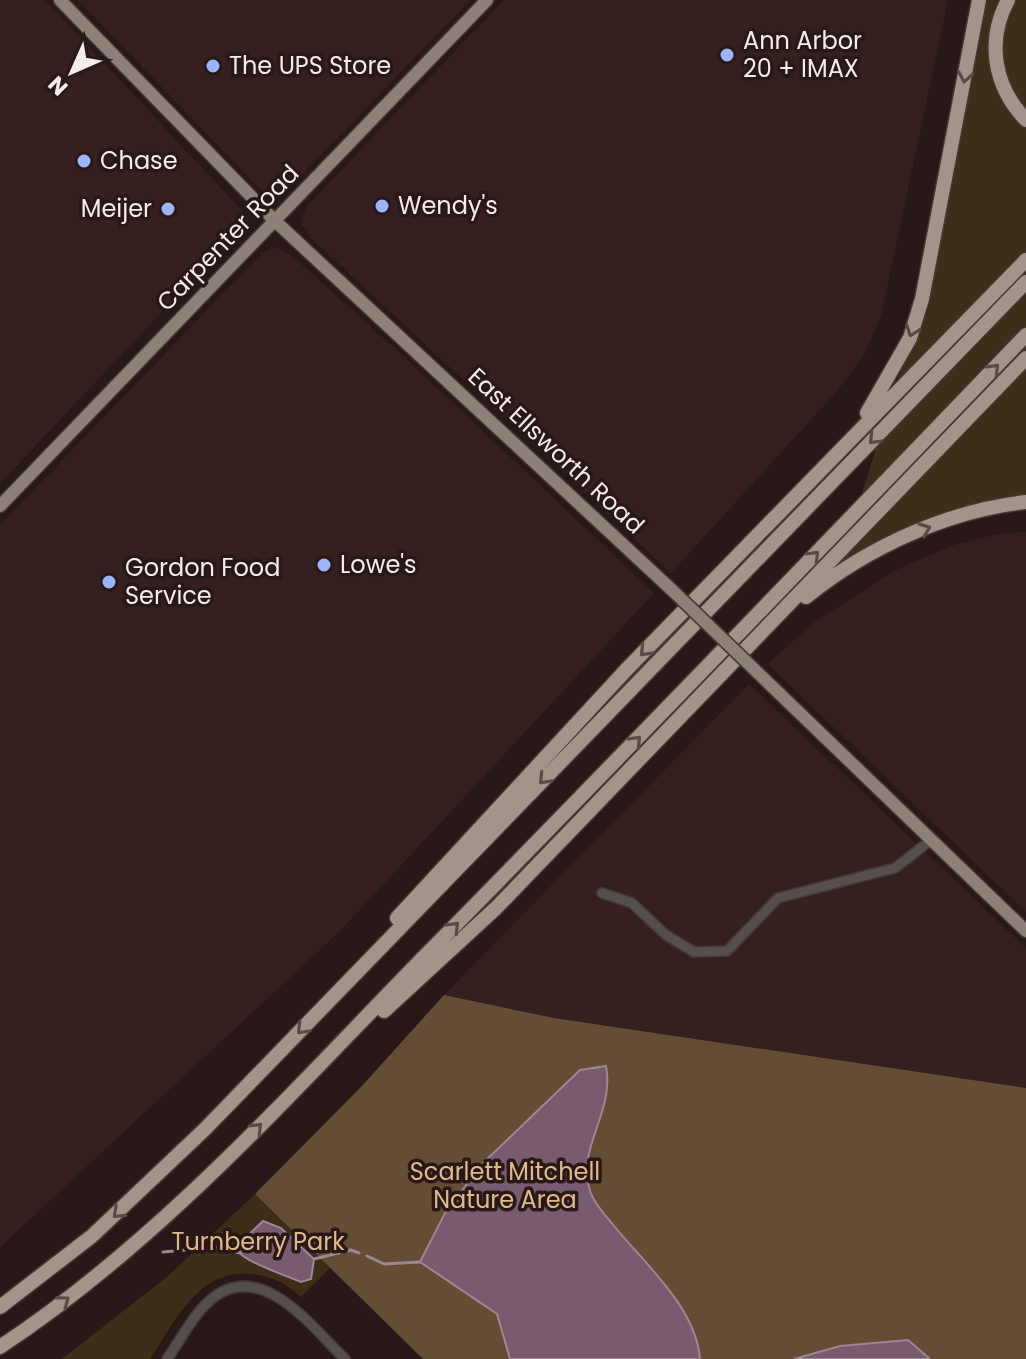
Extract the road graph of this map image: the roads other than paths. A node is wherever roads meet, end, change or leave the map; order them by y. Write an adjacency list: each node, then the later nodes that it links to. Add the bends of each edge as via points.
1 (60, 0): 6 (main road, East Ellsworth Road)
2 (487, 0): 6 (main road, Carpenter Road)
3 (979, 0): 11 (highway, one-way to 11, via 930,263 910,338 877,401)
4 (1008, 0): 5 (highway, via 998,22 995,56 1005,91)
5 (1026, 120)
6 (275, 221): 13 (main road, Carpenter Road); 15 (main road, East Ellsworth Road, bridge, via 673,591)
7 (1026, 260): 11 (highway)
8 (1026, 282): 18 (highway, one-way to 18)
9 (1026, 335): 19 (highway, one-way to 9)
10 (1026, 358): 14 (highway)
11 (838, 452): 18 (highway, one-way to 18, via 626,670 398,917)
12 (1026, 502): 14 (highway, one-way to 12, via 876,550 977,511)
13 (0, 506)
14 (765, 629): 19 (highway, via 496,908 386,1010)
15 (931, 840): 16 (street, via 895,868 778,898 727,951 694,952 666,935 632,903); 17 (main road, East Ellsworth Road)
16 (602, 893)
17 (1026, 931)
18 (356, 973): 20 (highway, one-way to 20, via 154,1179 92,1236)
19 (341, 1043): 21 (highway, one-way to 19, via 145,1236)
20 (0, 1307)
21 (0, 1347)
22 (170, 1358): 23 (street, via 205,1304 236,1287 253,1286 286,1302)
23 (345, 1359)

